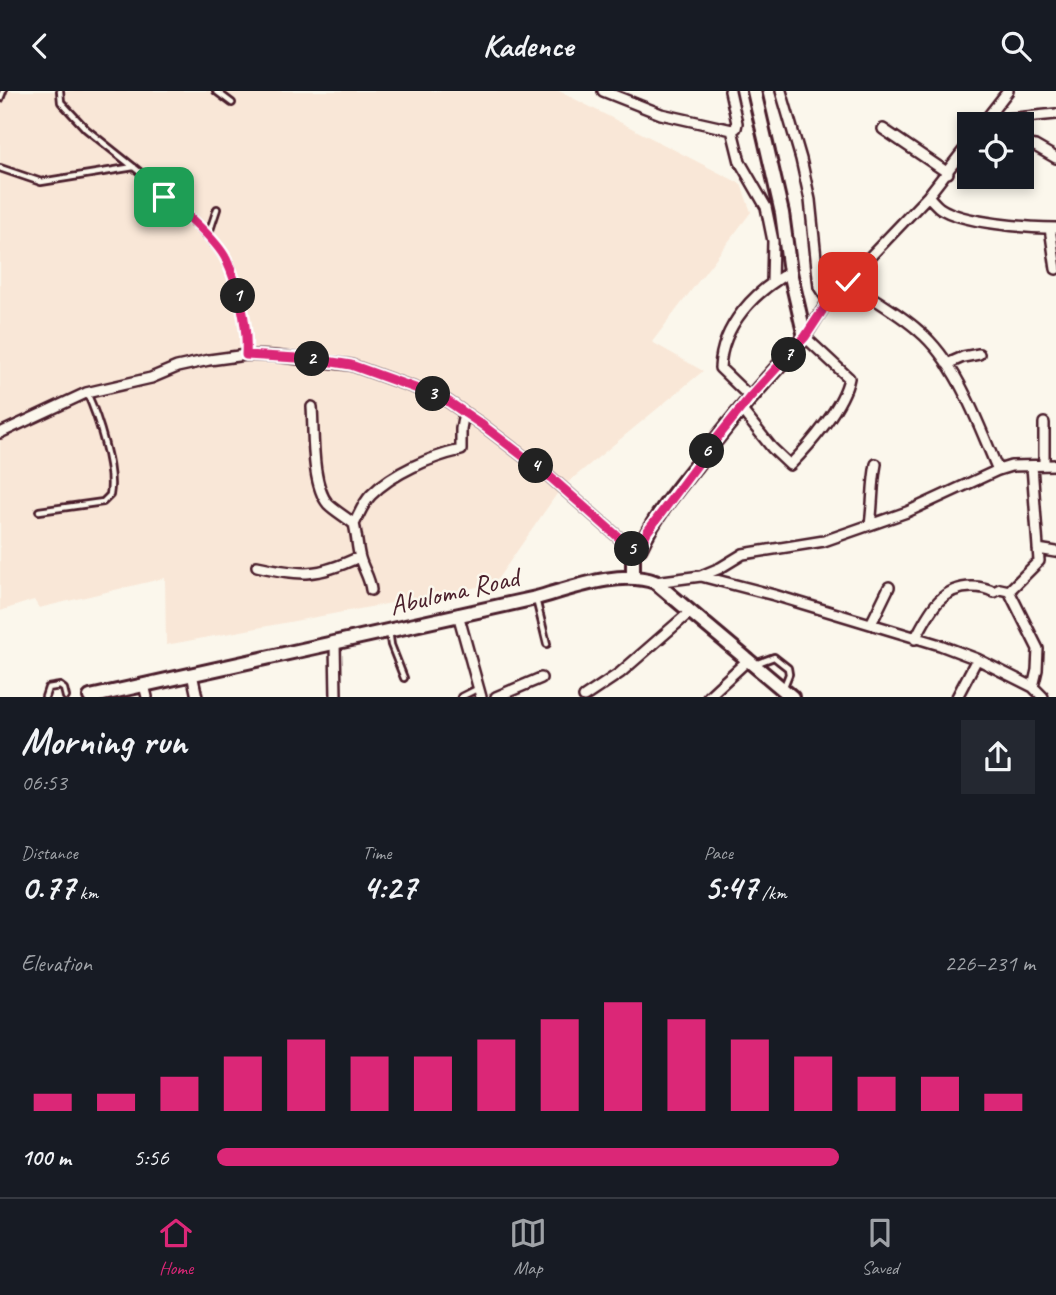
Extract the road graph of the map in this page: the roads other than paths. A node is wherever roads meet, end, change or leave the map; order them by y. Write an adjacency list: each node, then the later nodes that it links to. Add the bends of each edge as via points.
1 (3, 91): 9 (lane)
2 (60, 91): 19 (lane, via 61,102 86,129)
3 (216, 91): 10 (lane)
4 (603, 91): 15 (street, via 662,114)
5 (730, 91): 15 (street, via 737,123)
6 (754, 91): 27 (street, via 782,213)
7 (781, 91): 30 (street, via 802,159 819,287)
8 (1007, 91): 11 (street)
9 (0, 99)
10 (232, 103)
11 (991, 112)
12 (1056, 114): 13 (street)
13 (1034, 117)
14 (883, 129): 21 (street)
15 (732, 130): 28 (street, via 740,162 766,207 773,241)
16 (1034, 146): 17 (street)
17 (1056, 158)
18 (957, 160): 21 (street)
19 (135, 167): 20 (lane, via 41,182); 25 (lane)
20 (0, 168)
21 (948, 173): 22 (street)
22 (928, 197): 24 (street, via 941,209 977,220); 29 (street)
23 (217, 209): 25 (lane)
24 (1053, 228): 26 (street)
25 (207, 237): 33 (lane, via 225,257 237,289)
26 (1056, 269)
27 (790, 272): 28 (street); 31 (street)
28 (772, 282): 36 (street, via 737,316 720,358 720,367)
29 (848, 282): 30 (street); 34 (street, via 920,331)
30 (828, 302): 31 (street)
31 (805, 337): 36 (street); 38 (street, via 849,378 847,390 827,421 790,465)
32 (979, 354): 34 (street)
33 (246, 355): 35 (street, via 177,367 152,378); 39 (street, via 351,365 443,398)
34 (947, 364): 46 (street)
35 (86, 393): 41 (street); 47 (lane, via 107,454 110,495 103,502)
36 (750, 397): 38 (street)
37 (312, 407): 48 (street, via 315,465 324,496)
38 (740, 408): 51 (street, via 647,532 640,548)
39 (464, 412): 48 (street, via 461,450 393,478 368,498); 51 (street, via 549,476)
40 (1044, 423): 44 (street)
41 (0, 433)
42 (876, 464): 49 (street)
43 (1056, 464): 44 (street)
44 (1044, 465): 45 (street)
45 (1032, 466): 46 (street); 50 (street)
46 (998, 470): 49 (street)
47 (39, 511)
48 (354, 524): 53 (street)
49 (870, 524): 55 (street, via 824,541 743,554)
50 (1038, 549): 52 (street); 60 (street, via 1039,561)
51 (633, 550): 56 (street)
52 (1056, 552)
53 (359, 557): 54 (street, via 317,573 291,574); 59 (street)
54 (257, 566)
55 (701, 576): 57 (street); 64 (street)
56 (633, 578): 57 (street, Abuloma Road); 61 (street, Abuloma Road, via 602,580)
57 (655, 582): 62 (street)
58 (889, 587): 64 (street)
59 (371, 590)
60 (1009, 591): 66 (street, via 974,587 948,591 931,608); 74 (street, via 1038,649)
61 (536, 598): 63 (street, Abuloma Road); 68 (lane)
62 (690, 612): 70 (street); 85 (street, via 620,673)
63 (458, 614): 65 (street, Abuloma Road); 76 (street)
64 (871, 624): 66 (street)
65 (389, 630): 67 (street, Abuloma Road); 72 (lane)
66 (915, 639): 69 (street)
67 (335, 643): 71 (street, Abuloma Road); 82 (street)
68 (547, 644)
69 (977, 659): 74 (street); 87 (street)
70 (751, 662): 77 (street); 77 (lane, via 774,657 788,668); 86 (street)
71 (192, 674): 75 (street, Abuloma Road); 81 (street)
72 (404, 678)
73 (541, 678): 84 (street)
74 (1032, 687): 88 (street)
75 (146, 691): 78 (street, Abuloma Road)
76 (479, 693): 83 (lane)
77 (787, 693)
78 (96, 696)
79 (45, 697): 80 (lane, via 46,689 60,686)
80 (66, 697)
81 (197, 697)
82 (336, 697)
83 (461, 697)
84 (496, 697)
85 (584, 697)
86 (708, 697)
87 (957, 697)
88 (1043, 697)

